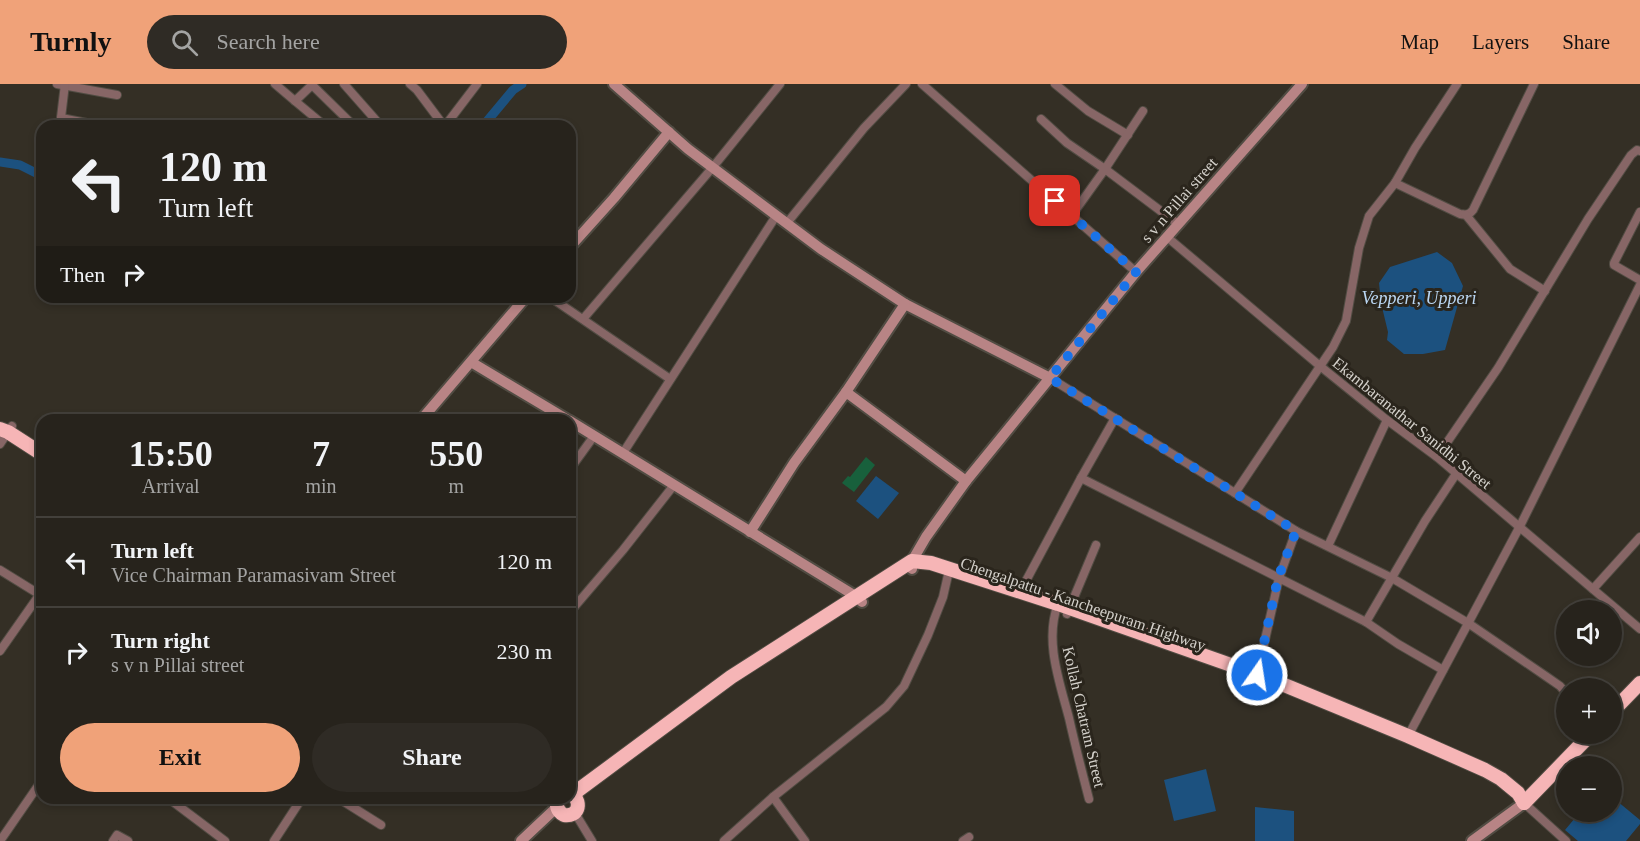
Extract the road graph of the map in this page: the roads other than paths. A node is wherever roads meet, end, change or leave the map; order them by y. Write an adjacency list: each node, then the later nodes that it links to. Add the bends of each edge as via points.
1 (57, 84): 2 (street)
2 (65, 84): 16 (street); 20 (street)
3 (275, 84): 17 (street)
4 (344, 84): 23 (street)
5 (410, 84): 24 (street)
6 (614, 84): 26 (street)
7 (780, 84): 29 (street)
8 (906, 84): 36 (street, via 864,128)
9 (922, 84): 33 (street)
10 (1055, 84): 27 (street, via 1088,111)
11 (1302, 84): 37 (street, s v n Pillai street)
12 (1457, 84): 31 (street)
13 (1534, 84): 34 (street, via 1473,210)
14 (312, 85): 17 (street); 22 (street)
15 (473, 86): 25 (street)
16 (117, 95)
17 (295, 101): 21 (street)
18 (1143, 111): 27 (street)
19 (1041, 119): 30 (street)
20 (61, 120)
21 (318, 120)
22 (348, 120)
23 (376, 120)
24 (440, 120)
25 (448, 120)
26 (669, 132): 29 (street); 39 (street)
27 (1128, 135): 30 (street)
28 (1640, 151): 43 (street, via 1631,154)
29 (713, 167): 35 (street); 47 (street)
30 (1105, 169): 33 (street); 37 (street)
31 (1395, 183): 34 (street); 49 (street, via 1366,224 1346,321)
32 (1640, 212): 41 (street, via 1614,265)
33 (1072, 215): 40 (street)
34 (1466, 215): 43 (street, via 1510,269)
35 (776, 216): 36 (street); 51 (street)
36 (787, 224): 46 (street)
37 (1178, 225): 38 (street, s v n Pillai street)
38 (1167, 237): 40 (street, s v n Pillai street); 49 (street, Ekambaranathar Sanidhi Street)
39 (576, 240)
40 (1136, 272): 50 (street, s v n Pillai street)
41 (1640, 280)
42 (1640, 285): 70 (street)
43 (1545, 291): 63 (street)
44 (521, 303): 48 (street)
45 (559, 303): 47 (street)
46 (905, 304): 50 (street); 52 (street)
47 (583, 319): 51 (street)
48 (471, 362): 53 (street); 54 (street)
49 (1320, 366): 56 (street, Ekambaranathar Sanidhi Street); 69 (street)
50 (1050, 378): 55 (street); 67 (street, s v n Pillai street)
51 (670, 379): 62 (street)
52 (846, 392): 67 (street); 72 (street)
53 (427, 414)
54 (557, 414)
55 (1115, 418): 66 (street); 69 (street)
56 (1387, 420): 63 (street, Ekambaranathar Sanidhi Street); 76 (street)
57 (576, 425): 59 (street)
58 (4, 431): 60 (highway); 61 (highway)
59 (594, 436): 62 (street); 64 (street)
60 (36, 443)
61 (36, 450)
62 (622, 453): 68 (street)
63 (1437, 457): 65 (street, Ekambaranathar Sanidhi Street)
64 (576, 461)
65 (1456, 474): 70 (street, Ekambaranathar Sanidhi Street); 82 (street)
66 (1081, 478): 81 (street); 85 (street)
67 (966, 481): 73 (street, s v n Pillai street)
68 (674, 485): 72 (street); 88 (street)
69 (1235, 493): 71 (street)
70 (1519, 528): 83 (street, Ekambaranathar Sanidhi Street); 91 (street)
71 (1296, 531): 76 (street); 81 (street)
72 (750, 532): 86 (street)
73 (926, 537): 77 (street, via 924,548); 78 (street, s v n Pillai street)
74 (1640, 537): 83 (street)
75 (1096, 545): 89 (street, Kollah Chatram Street)
76 (1328, 546): 82 (street)
77 (931, 563): 78 (highway); 85 (highway)
78 (912, 565): 80 (highway, Chengalpattu - Kancheepuram Highway); 86 (highway)
79 (0, 570): 84 (street)
80 (948, 575): 89 (highway, Chengalpattu - Kancheepuram Highway); 103 (street, via 928,635 904,686 886,707)
81 (1278, 578): 90 (street); 95 (street)
82 (1392, 578): 90 (street); 91 (street)
83 (1593, 590): 92 (street, Ekambaranathar Sanidhi Street)
84 (36, 591)
85 (1020, 592): 89 (highway)
86 (859, 599): 102 (highway)
87 (36, 601): 93 (street)
88 (576, 605)
89 (1063, 610): 95 (highway); 104 (street, Kollah Chatram Street, via 1053,634 1056,666)
90 (1366, 622): 94 (street)
91 (1468, 623): 94 (street); 96 (street)
92 (1640, 629)
93 (0, 651)
94 (1443, 670): 99 (street)
95 (1258, 679): 99 (highway); 105 (highway, via 1486,779)
96 (1556, 683)
97 (1640, 683): 98 (highway)
98 (1622, 702)
99 (1408, 736): 105 (highway, via 1501,779)
100 (1582, 744): 105 (highway)
101 (36, 789): 113 (street)
102 (576, 794)
103 (773, 797): 121 (street); 122 (street)
104 (1089, 800)
105 (1524, 803): 123 (street); 124 (street)
106 (176, 804): 116 (street)
107 (299, 804): 117 (street)
108 (348, 804): 112 (street)
109 (562, 804): 118 (street)
110 (562, 804): 119 (street)
111 (565, 804): 120 (street)
112 (381, 825)
113 (0, 841)
114 (113, 841): 115 (street, via 117,835)
115 (128, 841)
116 (225, 841)
117 (274, 841)
118 (521, 841)
119 (531, 841)
120 (592, 841)
121 (724, 841)
122 (805, 841)
123 (1472, 841)
124 (1566, 841)

